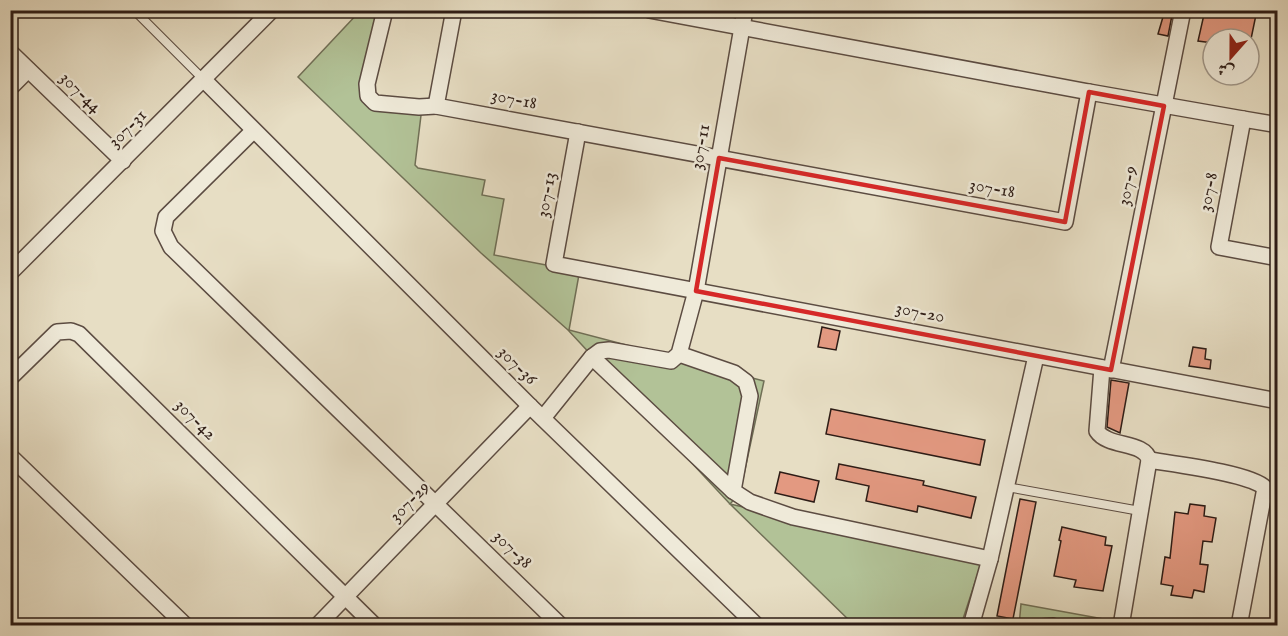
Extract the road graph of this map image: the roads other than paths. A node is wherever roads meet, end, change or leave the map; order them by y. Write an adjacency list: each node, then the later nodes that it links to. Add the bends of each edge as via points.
1 (272, 10): 11 (street, 307-31)
2 (385, 10): 14 (street, 307-18, via 367,84 368,96 375,103)
3 (454, 10): 14 (street)
4 (649, 10): 8 (street)
5 (745, 10): 8 (street, 307-11)
6 (1183, 10): 15 (street, 307-9)
7 (136, 11): 11 (lane)
8 (742, 28): 13 (street); 20 (street, 307-11)
9 (10, 52): 10 (street, 307-44)
10 (28, 70): 12 (street); 21 (street, 307-44)
11 (204, 80): 18 (street, 307-36); 21 (street, 307-31)
12 (10, 88)
13 (1089, 92): 15 (street); 20 (street, 307-18, via 1065,222)
14 (436, 106): 19 (street, 307-18)
15 (1164, 106): 16 (street); 29 (street, 307-9)
16 (1243, 119): 17 (street); 22 (street, 307-8, via 1219,247)
17 (1278, 125)
18 (253, 131): 32 (street, 307-36); 39 (street, via 166,217 163,231 171,247)
19 (578, 132): 20 (street, 307-18); 23 (street, 307-13)
20 (719, 158): 25 (street, 307-11)
21 (123, 161): 24 (street, 307-31)
22 (1278, 258)
23 (554, 264): 25 (street, 307-20)
24 (10, 273)
25 (696, 291): 26 (street, 307-11); 27 (street, 307-20)
26 (679, 354): 28 (street, via 671,361 609,350); 38 (street, via 734,373 747,382 750,396)
27 (1036, 356): 29 (street, 307-20); 36 (street)
28 (592, 357): 33 (street); 38 (street)
29 (1106, 369): 31 (street, 307-20); 35 (street, 307-9, via 1097,431 1106,439 1142,450)
30 (10, 378): 42 (street, 307-42, via 57,332 79,334)
31 (1278, 401)
32 (530, 406): 33 (street, 307-36); 39 (street, 307-29)
33 (543, 418): 47 (street, 307-36)
34 (10, 456): 43 (street)
35 (1149, 460): 37 (street, via 1238,477); 40 (street)
36 (1007, 487): 40 (lane); 41 (street)
37 (1271, 489): 52 (street)
38 (733, 491): 41 (street, via 750,502 793,517)
39 (436, 503): 42 (street, 307-29); 46 (street, 307-38)
40 (1140, 511): 51 (street)
41 (990, 559): 48 (street)
42 (346, 597): 44 (street, 307-29); 45 (street)
43 (186, 626)
44 (317, 626)
45 (375, 626)
46 (561, 626)
47 (757, 626)
48 (971, 626)
49 (1006, 626): 50 (lane, via 1053,622)
50 (1064, 626)
51 (1121, 626)
52 (1239, 626)

